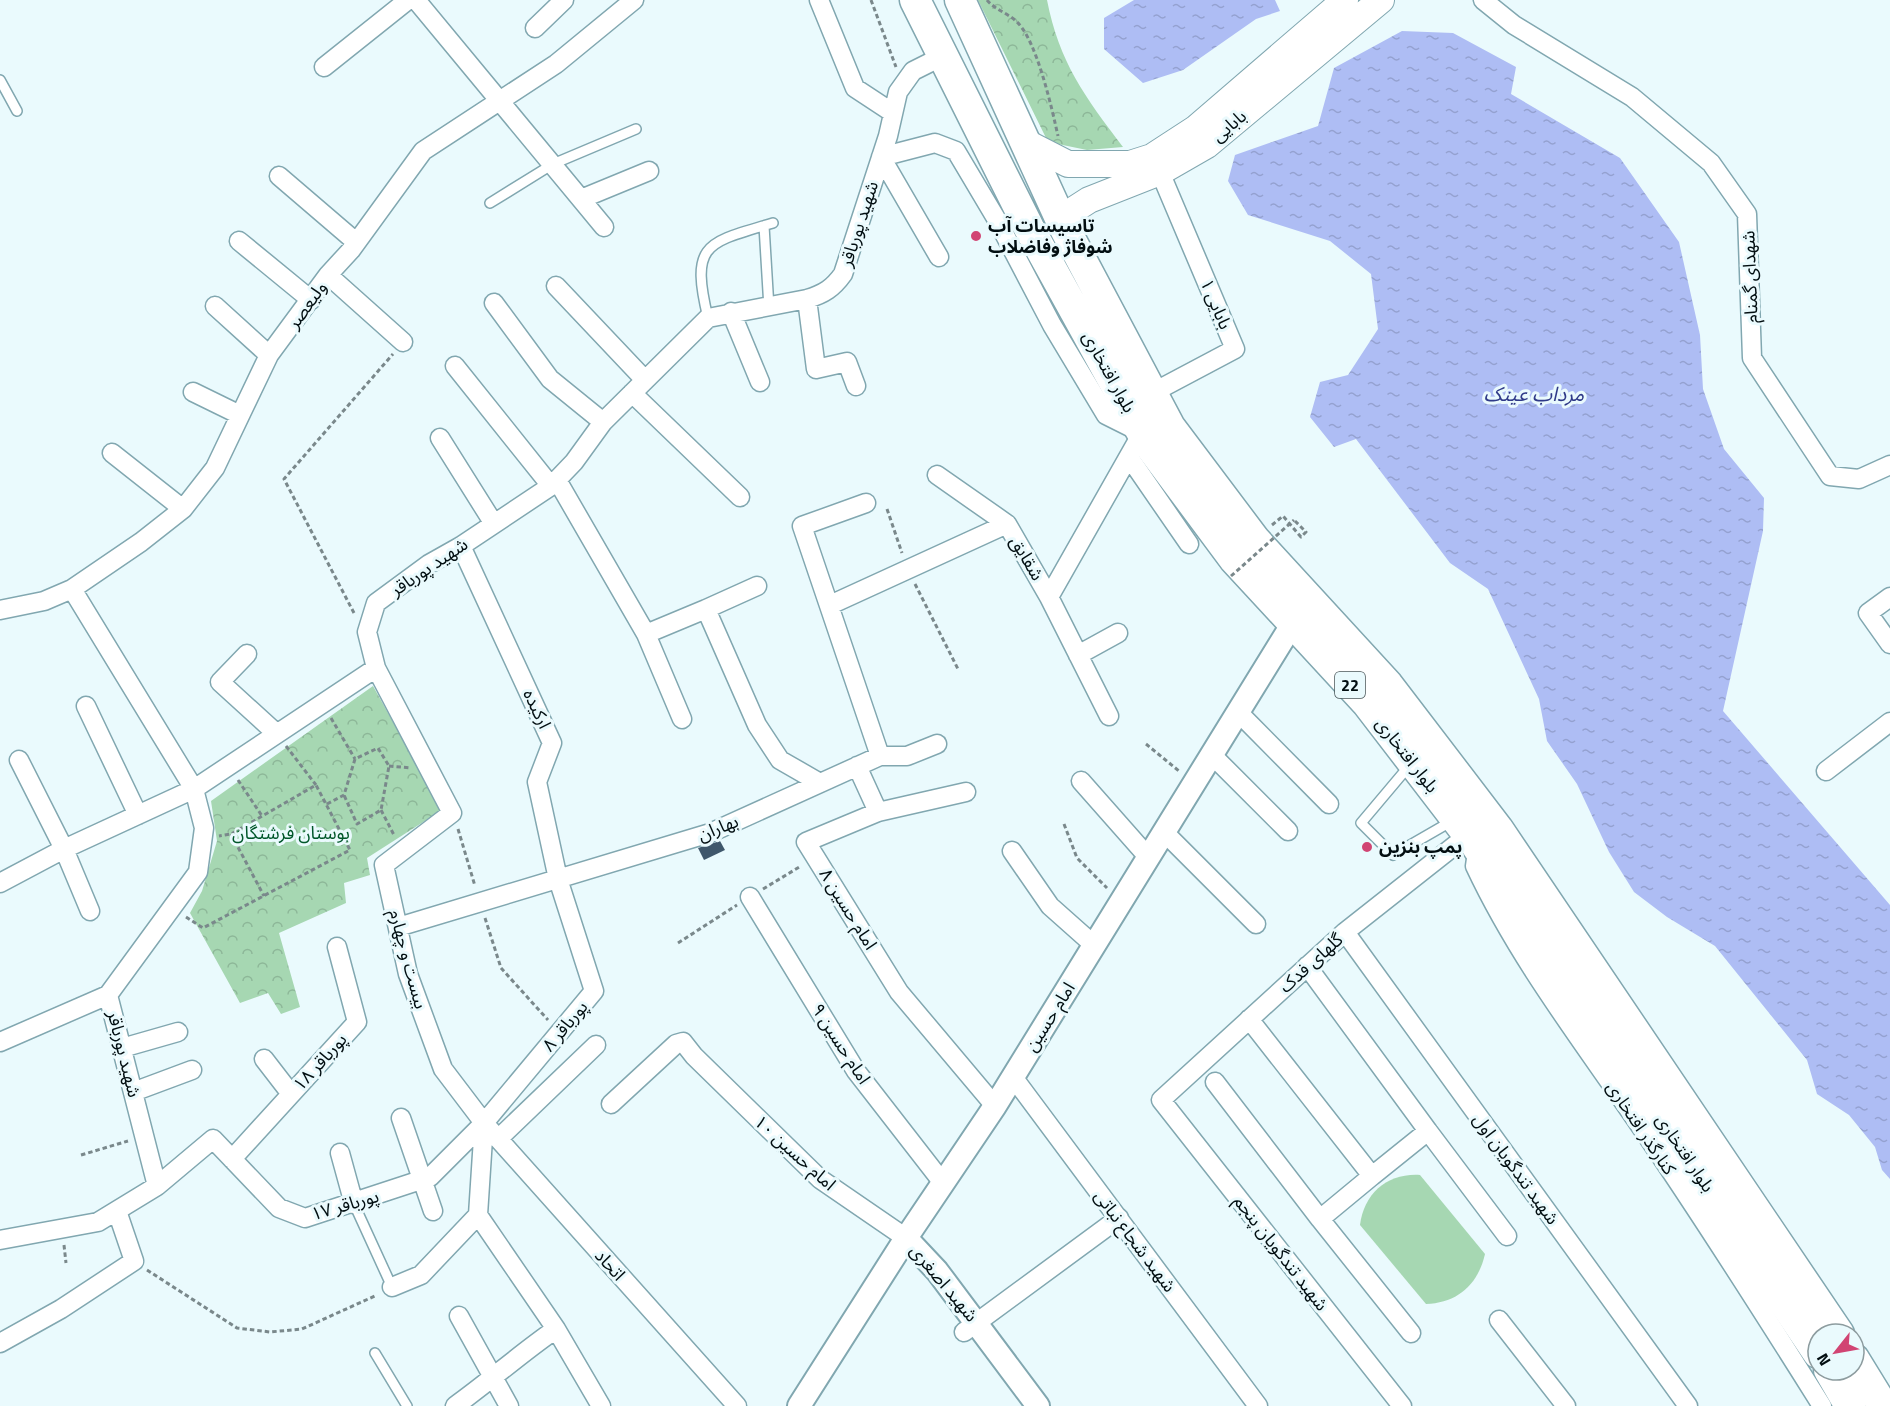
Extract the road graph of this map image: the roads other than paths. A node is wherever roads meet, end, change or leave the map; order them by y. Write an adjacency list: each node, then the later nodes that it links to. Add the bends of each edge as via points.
1 (408, 0): 15 (street)
2 (416, 0): 17 (street)
3 (564, 0): 13 (street)
4 (634, 0): 17 (street, ولیعصر, via 556,64)
5 (819, 0): 19 (street, via 855,88)
6 (915, 0): 14 (highway, بلوار افتخاری / 22)
7 (960, 0): 21 (highway, بلوار افتخاری / 22)
8 (1345, 0): 23 (main road, بابایی, via 1176,144 1130,164)
9 (1381, 0): 26 (main road, بابایی, via 1207,145)
10 (1483, 0): 12 (street, شهدای گمنام)
11 (1501, 0): 12 (street)
12 (1514, 25): 59 (street, شهدای گمنام, via 1632,97 1711,162 1748,213 1752,358 1830,476 1859,479)
13 (535, 28)
14 (942, 56): 19 (street, شهید پورباقر, via 913,71 898,92); 57 (highway, بلوار افتخاری / 22)
15 (324, 67)
16 (0, 80): 18 (lane)
17 (501, 102): 24 (street); 34 (street, ولیعصر, via 423,151)
18 (16, 111)
19 (893, 113): 22 (street, شهید پورباقر)
20 (636, 129): 24 (lane)
21 (1025, 142): 23 (main road, بابایی); 32 (highway, بلوار افتخاری / 22)
22 (881, 157): 35 (street); 38 (street, شهید پورباقر, via 843,274 834,286); 57 (street, via 935,143 956,151 1106,415)
23 (1072, 163): 29 (main road, via 1077,188)
24 (553, 164): 28 (street); 30 (lane)
25 (649, 171): 28 (street)
26 (1160, 172): 29 (main road, بابایی); 53 (street, بابایی ۱, via 1235,349)
27 (279, 176): 34 (street)
28 (581, 199): 31 (street)
29 (1089, 200): 32 (main road, بابایی, via 1075,209)
30 (490, 202)
31 (604, 227)
32 (1064, 227): 53 (highway, بلوار افتخاری / 22)
33 (238, 241): 39 (street)
34 (356, 242): 36 (street, ولیعصر)
35 (939, 258)
36 (328, 275): 39 (street, ولیعصر); 45 (street)
37 (556, 286): 48 (street)
38 (807, 299): 42 (street, شهید پورباقر); 50 (street, via 816,369 847,362)
39 (311, 300): 46 (street, ولیعصر)
40 (494, 303): 55 (street, via 550,378)
41 (215, 306): 46 (street)
42 (769, 308): 43 (street, شهید پورباقر); 44 (lane, via 769,225 731,235 713,245 703,257 700,283)
43 (731, 312): 44 (street, شهید پورباقر); 49 (street)
44 (708, 318): 48 (street, شهید پورباقر)
45 (403, 342)
46 (270, 355): 54 (street, ولیعصر)
47 (455, 366): 61 (street)
48 (645, 380): 52 (street, شهید پورباقر)
49 (760, 382)
50 (856, 386)
51 (193, 392): 54 (street)
52 (632, 393): 55 (street, شهید پورباقر); 62 (street)
53 (1152, 393): 157 (highway, بلوار افتخاری / 22, via 1170,427 1255,540 1388,685 1498,829)
54 (240, 415): 64 (street, ولیعصر, via 215,468)
55 (603, 422): 61 (street, شهید پورباقر)
56 (441, 438): 65 (street)
57 (1136, 445): 67 (street); 71 (street, شقایق); 76 (highway, بلوار افتخاری / 22)
58 (112, 453): 64 (street)
59 (1890, 465)
60 (937, 475): 66 (street)
61 (554, 483): 65 (street, شهید پورباقر); 78 (street)
62 (740, 497)
63 (866, 503): 73 (street, via 802,526)
64 (183, 509): 70 (street, ولیعصر)
65 (494, 524): 68 (street, شهید پورباقر)
66 (1008, 524): 71 (street, شقایق); 73 (street, شقایق)
67 (1189, 544)
68 (461, 546): 82 (street, شهید پورباقر, via 376,603 367,632); 110 (street, ارکیده, via 552,743 537,782)
69 (757, 586): 74 (street)
70 (72, 589): 75 (street, ولیعصر, via 44,601); 98 (street, شهید پورباقر)
71 (1049, 597): 81 (street)
72 (1890, 597): 79 (street, via 1868,613)
73 (830, 605): 91 (street)
74 (706, 609): 78 (street); 97 (street, via 757,725 780,760)
75 (0, 610)
76 (1293, 623): 84 (street, امام حسین); 93 (highway, بلوار افتخاری / 22, via 1367,703)
77 (1118, 633): 81 (street)
78 (646, 634): 86 (street)
79 (1890, 644)
80 (247, 654): 88 (street, via 220,682)
81 (1078, 655): 85 (street)
82 (376, 668): 88 (street); 102 (street, شهید پورباقر)
83 (86, 706): 103 (street)
84 (1239, 713): 90 (street, امام حسین); 100 (street)
85 (1109, 716)
86 (682, 719)
87 (1890, 722): 95 (street)
88 (277, 734): 98 (street)
89 (937, 744): 91 (street, via 907,756)
90 (1212, 755): 104 (street); 105 (street, امام حسین)
91 (880, 756): 94 (street, بهاران)
92 (19, 760): 107 (street)
93 (1412, 762): 106 (highway, بلوار افتخاری / 22); 106 (lane, via 1361,823 1393,855)
94 (857, 766): 97 (street, بهاران); 101 (street)
95 (1826, 771)
96 (1081, 781): 109 (street)
97 (820, 783): 110 (street, بهاران, via 710,833)
98 (194, 789): 103 (street); 120 (street, شهید پورباقر, via 204,828 198,872)
99 (966, 792): 101 (street, امام حسین ۸)
100 (1329, 804)
101 (878, 812): 134 (street, امام حسین ۸, via 806,842 899,992)
102 (452, 813): 115 (street, بیست و چهارم, via 384,865)
103 (138, 815): 107 (street)
104 (1288, 831)
105 (1164, 832): 109 (street, امام حسین); 114 (street)
106 (1467, 833): 116 (street, گلهای فدک); 161 (highway, بلوار افتخاری / 22); 179 (street, کنارگذر افتخاری, via 1475,866 1497,912 1727,1254)
107 (64, 849): 111 (street); 113 (street)
108 (1012, 851): 117 (street, via 1050,906)
109 (1149, 858): 117 (street, امام حسین)
110 (558, 879): 115 (street, بهاران); 136 (street, پورباقر ۸, via 594,991)
111 (0, 883)
112 (750, 897): 143 (street, امام حسین ۹, via 856,1071)
113 (90, 910)
114 (1256, 924)
115 (398, 927): 136 (street, بیست و چهارم, via 408,974 443,1069)
116 (1345, 932): 119 (street, گلهای فدک); 178 (street, شهید تندگویان اول)
117 (1095, 945): 128 (street, امام حسین)
118 (337, 947): 131 (street, پورباقر ۱۸, via 357,1022)
119 (1307, 966): 121 (street, گلهای فدک); 137 (street)
120 (108, 995): 123 (street); 125 (street, شهید پورباقر)
121 (1249, 1019): 132 (street, گلهای فدک); 141 (street)
122 (178, 1032): 125 (street)
123 (0, 1042)
124 (596, 1045): 138 (street)
125 (122, 1048): 130 (street, شهید پورباقر)
126 (264, 1059): 131 (street)
127 (192, 1070): 130 (street)
128 (1013, 1077): 134 (street, امام حسین); 149 (street, شهید شجاع نباتی)
129 (1215, 1082): 150 (street)
130 (133, 1092): 144 (street, شهید پورباقر)
131 (291, 1094): 140 (street, پورباقر ۱۸)
132 (1161, 1100): 176 (street, شهید تندگویان پنجم)
133 (611, 1104): 152 (street, امام حسین ۱۰, via 676,1044 683,1042 820,1179)
134 (995, 1107): 143 (street, امام حسین)
135 (401, 1118): 142 (street)
136 (484, 1123): 138 (street, اتحاد); 142 (street, پورباقر ۱۷, via 430,1177); 148 (street)
137 (1428, 1131): 141 (street); 151 (street)
138 (498, 1139): 171 (street, اتحاد)
139 (340, 1153): 145 (street)
140 (232, 1159): 144 (street, پورباقر ۱۷, via 213,1139); 145 (street, پورباقر ۱۷, via 279,1208 288,1212 305,1218)
141 (1372, 1176): 150 (street)
142 (422, 1180): 145 (street, پورباقر ۱۷); 146 (street)
143 (944, 1183): 152 (street, امام حسین)
144 (157, 1186): 147 (street)
145 (354, 1203): 154 (lane)
146 (433, 1210)
147 (117, 1211): 153 (street, via 98,1222); 162 (street, via 134,1262)
148 (478, 1215): 154 (street, via 421,1275); 159 (street)
149 (1119, 1218): 158 (street); 175 (street, شهید شجاع نباتی)
150 (1320, 1219): 160 (street)
151 (1507, 1236)
152 (906, 1238): 158 (street, شهید اصغری, via 926,1281); 172 (street, امام حسین)
153 (0, 1240)
154 (392, 1287)
155 (459, 1316): 165 (street)
156 (1499, 1320): 177 (street)
157 (1831, 1322)
158 (971, 1328): 173 (street, شهید اصغری); 174 (street, شهید اصغری)
159 (556, 1329): 165 (street, via 514,1358); 170 (street)
160 (1411, 1333)
161 (1806, 1335)
162 (0, 1343)
163 (375, 1353): 167 (lane)
164 (1866, 1378): 181 (highway)
165 (492, 1379): 168 (street); 169 (street)
166 (1835, 1382): 180 (highway)
167 (407, 1406)
168 (455, 1406)
169 (509, 1406)
170 (602, 1406)
171 (737, 1406)
172 (799, 1406)
173 (1021, 1406)
174 (1038, 1406)
175 (1257, 1406)
176 (1402, 1406)
177 (1566, 1406)
178 (1688, 1406)
179 (1822, 1406)
180 (1850, 1406)
181 (1883, 1406)

